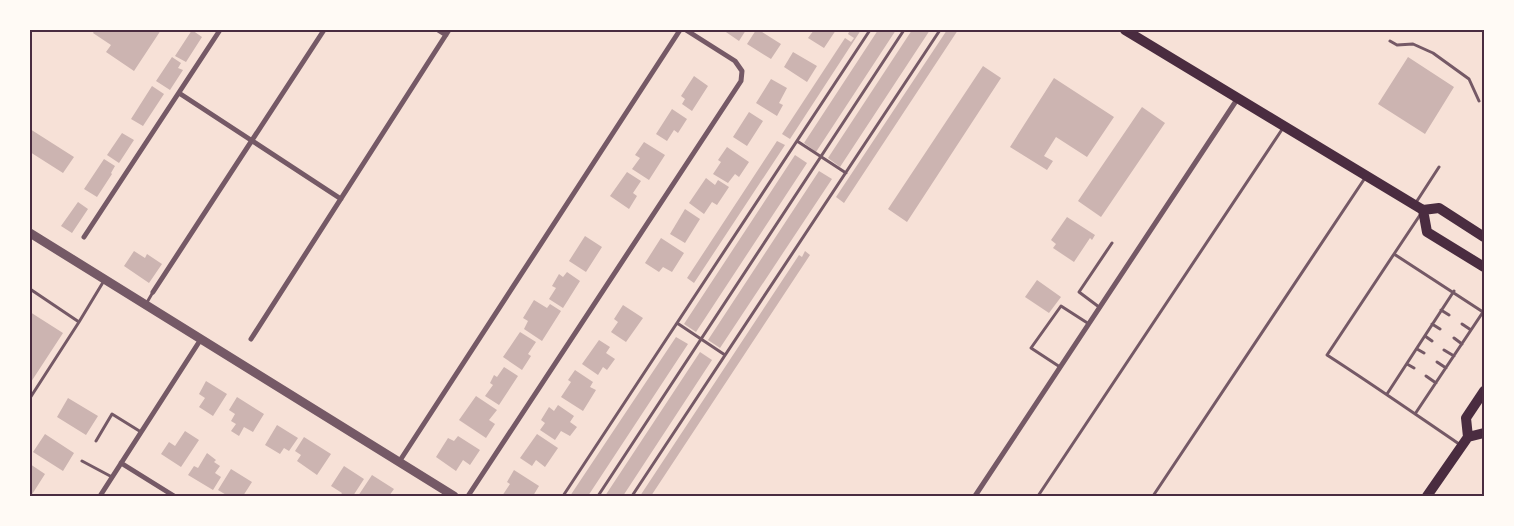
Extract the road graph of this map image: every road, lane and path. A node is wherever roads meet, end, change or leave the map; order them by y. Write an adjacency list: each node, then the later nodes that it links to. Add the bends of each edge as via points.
1 (220, 30): 12 (street)
2 (324, 30): 16 (street)
3 (438, 30): 10 (street)
4 (680, 30): 74 (street)
5 (686, 30): 80 (street, via 735,61 742,71 741,80)
6 (870, 30): 17 (lane)
7 (904, 30): 18 (lane)
8 (940, 30): 20 (lane)
9 (1126, 30): 13 (main road)
10 (447, 33): 22 (street)
11 (1390, 41): 14 (lane, via 1397,45 1413,44 1433,53 1469,78)
12 (179, 93): 16 (street); 25 (street)
13 (1238, 98): 15 (main road); 35 (street)
14 (1479, 102)
15 (1284, 126): 21 (main road); 85 (lane)
16 (252, 141): 22 (street); 33 (street)
17 (797, 141): 18 (lane); 39 (lane)
18 (821, 157): 20 (lane); 49 (lane)
19 (1439, 166): 23 (lane)
20 (846, 173): 55 (lane)
21 (1366, 177): 23 (main road); 86 (lane)
22 (340, 199): 48 (street)
23 (1419, 208): 26 (main road, via 1439,208); 28 (lane); 29 (main road, via 1427,232)
24 (30, 233): 30 (street)
25 (84, 237)
26 (1484, 237)
27 (1112, 244): 35 (lane, via 1080,292)
28 (1394, 254): 32 (lane); 65 (lane, via 1327,355)
29 (1484, 267)
30 (105, 279): 34 (street); 38 (lane)
31 (30, 289): 38 (lane)
32 (1454, 291): 36 (lane); 44 (lane, via 1483,312)
33 (153, 292): 34 (lane)
34 (146, 304): 46 (street)
35 (1100, 308): 40 (street)
36 (1442, 310): 37 (lane); 41 (lane)
37 (1449, 315)
38 (79, 322): 66 (lane)
39 (677, 323): 49 (lane); 81 (lane)
40 (1089, 324): 59 (street); 59 (lane, via 1061,306 1031,348)
41 (1432, 324): 43 (lane); 45 (lane)
42 (1462, 324): 44 (lane)
43 (1440, 329)
44 (1471, 330): 51 (lane)
45 (1425, 336): 50 (lane); 52 (lane)
46 (202, 338): 68 (street); 74 (street)
47 (1454, 338): 51 (lane)
48 (250, 339)
49 (701, 339): 55 (lane); 82 (lane)
50 (1432, 341)
51 (1462, 344): 56 (lane)
52 (1417, 348): 54 (lane); 58 (lane)
53 (1444, 350): 56 (lane)
54 (1424, 353)
55 (725, 355): 83 (lane)
56 (1454, 356): 61 (lane)
57 (1437, 362): 61 (lane)
58 (1407, 364): 60 (lane); 65 (lane)
59 (1060, 368): 84 (street)
60 (1414, 368)
61 (1446, 368): 63 (lane)
62 (1426, 376): 63 (lane)
63 (1436, 383): 67 (lane)
64 (1484, 391): 70 (main road, via 1466,418)
65 (1387, 394): 67 (lane)
66 (30, 398)
67 (1416, 414): 72 (lane)
68 (141, 432): 71 (lane, via 112,414); 75 (street)
69 (1484, 433): 70 (main road)
70 (1468, 436): 72 (main road)
71 (96, 441)
72 (1462, 446): 87 (main road)
73 (82, 461): 76 (lane)
74 (399, 462): 79 (street)
75 (121, 463): 76 (street); 78 (street)
76 (112, 478): 77 (street)
77 (100, 496)
78 (174, 496)
79 (454, 496)
80 (468, 496)
81 (563, 496)
82 (598, 496)
83 (632, 496)
84 (975, 496)
85 (1038, 496)
86 (1153, 496)
87 (1428, 496)

